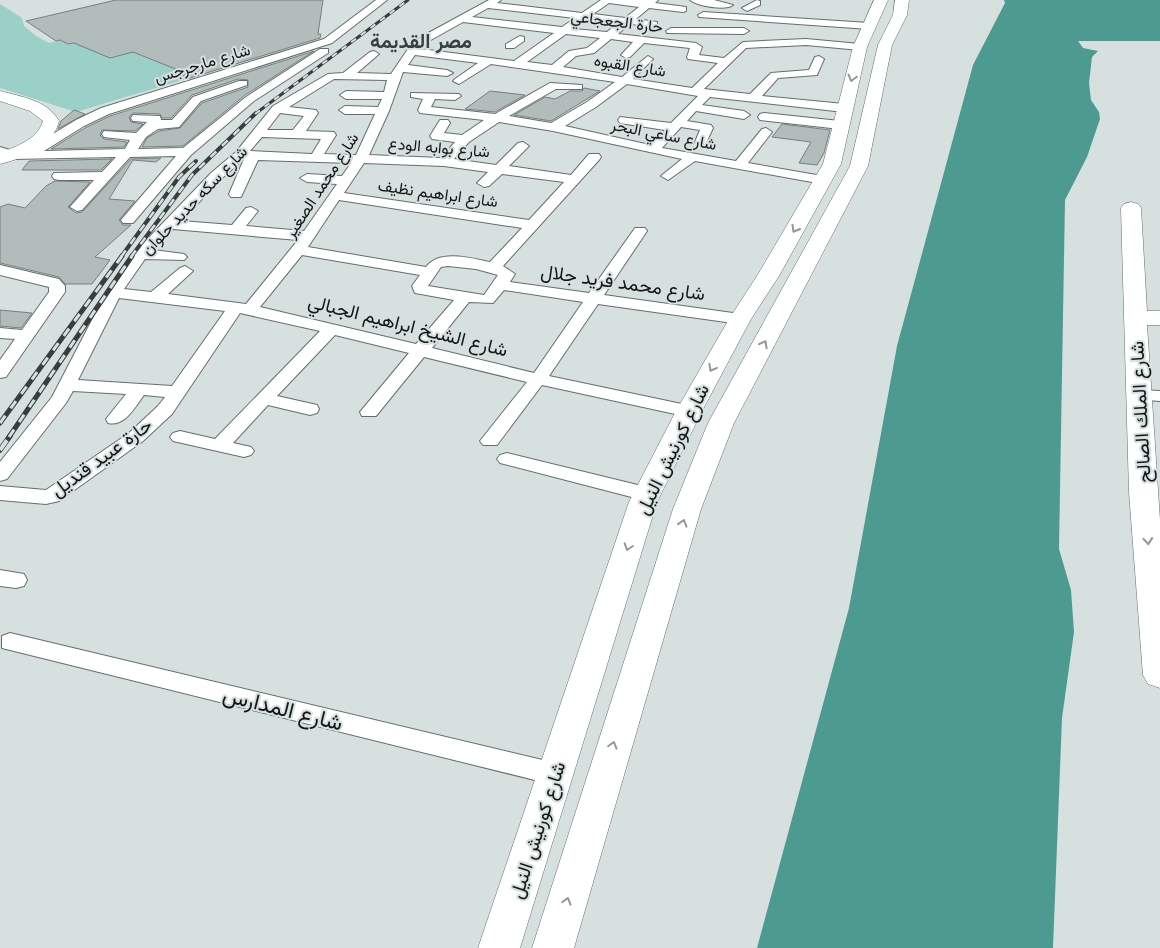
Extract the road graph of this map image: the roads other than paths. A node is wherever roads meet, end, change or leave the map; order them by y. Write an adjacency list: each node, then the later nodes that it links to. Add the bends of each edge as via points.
1 (382, 0): 86 (street, شارع مارجرجس, via 328,41 105,111)
2 (558, 0): 10 (street)
3 (607, 0): 7 (street); 13 (street)
4 (881, 0): 26 (main road, شارع كورنيش النيل)
5 (902, 0): 156 (main road, شارع كورنيش النيل, one-way to 5, via 687,509 721,423 859,166 885,45 900,15)
6 (491, 2): 10 (street); 15 (street, شارع محمد الصغير)
7 (650, 2): 8 (street); 16 (street)
8 (683, 8)
9 (800, 8): 17 (street)
10 (540, 11): 13 (street); 19 (street)
11 (697, 11): 14 (street); 14 (street); 22 (street)
12 (780, 13): 14 (street)
13 (584, 16): 16 (street); 21 (street)
14 (756, 18): 17 (street); 20 (street); 22 (street); 24 (street)
15 (461, 19): 19 (street, حارة الجعجاعي); 34 (street, شارع محمد الصغير, via 425,39)
16 (628, 21): 18 (street); 25 (street)
17 (802, 21): 26 (street); 30 (street)
18 (653, 24)
19 (518, 25): 21 (street, حارة الجعجاعي); 27 (street, via 506,36)
20 (740, 25)
21 (564, 30): 25 (street, حارة الجعجاعي); 29 (street)
22 (719, 30): 23 (street)
23 (670, 31)
24 (780, 35)
25 (610, 36): 28 (street, حارة الجعجاعي); 43 (street, via 588,52 572,54)
26 (864, 36): 30 (street); 66 (main road, شارع كورنيش النيل, one-way to 66)
27 (520, 39): 29 (street); 32 (street)
28 (642, 39): 36 (street); 41 (street, حارة الجعجاعي, via 692,45 697,47 692,57)
29 (548, 42): 42 (street)
30 (806, 42): 31 (street)
31 (771, 43): 37 (street); 41 (street, via 739,46)
32 (510, 46)
33 (324, 51): 84 (street, via 250,99)
34 (412, 51): 40 (street, شارع القبوه); 44 (street, شارع محمد الصغير)
35 (374, 54): 45 (street, شارع سكه حديد حلوان)
36 (626, 55)
37 (769, 56)
38 (648, 59): 47 (street)
39 (819, 59): 58 (street, via 813,73 775,75)
40 (488, 61): 42 (street, شارع القبوه); 46 (street)
41 (725, 61): 51 (street)
42 (517, 64): 43 (street, شارع القبوه)
43 (554, 69): 47 (street, شارع القبوه)
44 (397, 73): 45 (street); 46 (street); 56 (street, شارع محمد الصغير)
45 (339, 76): 61 (street, شارع سكه حديد حلوان)
46 (452, 78): 48 (street)
47 (626, 80): 51 (street, شارع القبوه); 74 (street, via 586,111)
48 (474, 83)
49 (243, 84): 73 (street, via 197,99 175,124)
50 (578, 87): 68 (street, via 554,84)
51 (701, 92): 58 (street, شارع القبوه); 60 (street)
52 (415, 94): 54 (street)
53 (346, 95): 56 (street)
54 (431, 95): 57 (street); 68 (street, شارع ساعي البحر, via 424,110)
55 (0, 96): 86 (main road, via 36,108 48,115 51,122 44,136)
56 (389, 96): 63 (street, شارع محمد الصغير)
57 (455, 96)
58 (753, 98): 66 (street, شارع القبوه)
59 (0, 105): 86 (main road, via 27,116 33,125)
60 (691, 108): 64 (street); 71 (street)
61 (277, 109): 76 (street, شارع سكه حديد حلوان); 78 (street, via 312,113)
62 (345, 110): 63 (street)
63 (383, 111): 91 (street, شارع محمد الصغير)
64 (744, 115)
65 (764, 117): 66 (street)
66 (842, 117): 101 (main road, شارع كورنيش النيل, via 832,164)
67 (137, 118): 73 (street, via 156,119 152,124)
68 (499, 118): 74 (street, شارع ساعي البحر); 80 (street)
69 (624, 120): 71 (street)
70 (444, 123): 80 (street, via 436,136)
71 (675, 125): 81 (street, via 707,128); 83 (street)
72 (124, 126): 73 (street)
73 (155, 126): 79 (street)
74 (554, 127): 83 (street, شارع ساعي البحر)
75 (766, 132): 93 (street)
76 (257, 133): 78 (street); 87 (street, شارع سكه حديد حلوان)
77 (108, 134): 79 (street)
78 (297, 134): 88 (street, via 330,135)
79 (140, 136): 85 (street)
80 (465, 139): 92 (street)
81 (702, 142)
82 (523, 146): 94 (street)
83 (653, 150): 90 (street, شارع ساعي البحر)
84 (186, 152): 85 (street); 108 (street)
85 (128, 153): 86 (street); 96 (street)
86 (8, 154)
87 (248, 155): 88 (street, شارع بوابه الودع); 103 (street); 109 (street, شارع سكه حديد حلوان, via 216,176)
88 (316, 157): 91 (street, شارع بوابه الودع)
89 (594, 157): 99 (street)
90 (693, 157): 93 (street, شارع ساعي البحر); 97 (street)
91 (361, 158): 92 (street, شارع بوابه الودع); 100 (street, شارع محمد الصغير)
92 (444, 162): 94 (street, شارع بوابه الودع)
93 (739, 166): 101 (street, شارع ساعي البحر)
94 (498, 169): 99 (street, شارع بوابه الودع); 102 (street)
95 (59, 176): 96 (street)
96 (105, 176): 105 (street)
97 (668, 176)
98 (308, 178): 100 (street)
99 (574, 179): 110 (street)
100 (347, 180): 104 (street, شارع محمد الصغير)
101 (823, 180): 126 (main road, شارع كورنيش النيل, one-way to 126)
102 (484, 183)
103 (236, 194)
104 (337, 196): 110 (street, شارع ابراهيم نظيف); 113 (street, شارع محمد الصغير)
105 (77, 207)
106 (1131, 208): 125 (main road, شارع الملك الصالح)
107 (251, 211): 111 (street)
108 (128, 220)
109 (169, 224): 111 (street); 115 (street, شارع سكه حديد حلوان)
110 (534, 225): 116 (street)
111 (237, 228): 113 (street)
112 (640, 232): 123 (street)
113 (309, 236): 114 (street, شارع محمد الصغير)
114 (298, 250): 118 (street); 124 (street, شارع محمد الصغير)
115 (141, 254): 120 (street, شارع سكه حديد حلوان); 121 (street, via 182,264)
116 (493, 268): 118 (street, via 446,261 436,264); 119 (street, via 507,272)
117 (0, 270): 129 (street, via 53,282 57,286 57,292)
118 (431, 272): 122 (street, via 420,286 421,290)
119 (500, 285): 122 (street, via 490,298); 123 (street, شارع محمد فريد جلال)
120 (114, 293): 121 (street, شارع الشيخ ابراهيم الجبالي); 133 (street, شارع سكه حديد حلوان)
121 (154, 297): 124 (street, شارع الشيخ ابراهيم الجبالي)
122 (465, 297): 130 (street)
123 (592, 298): 126 (street, شارع محمد فريد جلال); 132 (street)
124 (243, 309): 127 (street, شارع الشيخ ابراهيم الجبالي); 135 (street, حارة عبيد قنديل)
125 (1148, 318): 136 (main road, شارع الملك الصالح)
126 (740, 319): 139 (main road, شارع كورنيش النيل, one-way to 139)
127 (332, 328): 130 (street, شارع الشيخ ابراهيم الجبالي); 137 (street)
128 (0, 333): 129 (street)
129 (26, 335): 131 (street)
130 (423, 350): 132 (street, شارع الشيخ ابراهيم الجبالي); 140 (street)
131 (0, 373)
132 (538, 379): 139 (street, شارع الشيخ ابراهيم الجبالي); 143 (street)
133 (67, 385): 134 (street); 147 (street, شارع سكه حديد حلوان, via 60,399)
134 (139, 390): 135 (street); 141 (street)
135 (177, 392): 149 (street, حارة عبيد قنديل, via 165,410 136,437 52,496)
136 (1150, 396): 148 (main road, شارع الملك الصالح)
137 (266, 399): 138 (street); 144 (street)
138 (310, 409)
139 (689, 411): 150 (main road, شارع كورنيش النيل)
140 (369, 412)
141 (115, 419)
142 (180, 437): 144 (street)
143 (490, 441)
144 (219, 446): 145 (street)
145 (244, 452)
146 (508, 459): 150 (street)
147 (0, 475)
148 (1152, 492): 151 (main road, شارع الملك الصالح, one-way to 151)
149 (0, 493)
150 (647, 494): 154 (main road, شارع كورنيش النيل, one-way to 154)
151 (1157, 605): 153 (main road, شارع الملك الصالح)
152 (10, 642): 154 (street, شارع المدارس)
153 (1160, 675)
154 (555, 774): 155 (main road, شارع كورنيش النيل)
155 (499, 948)
156 (553, 948)

